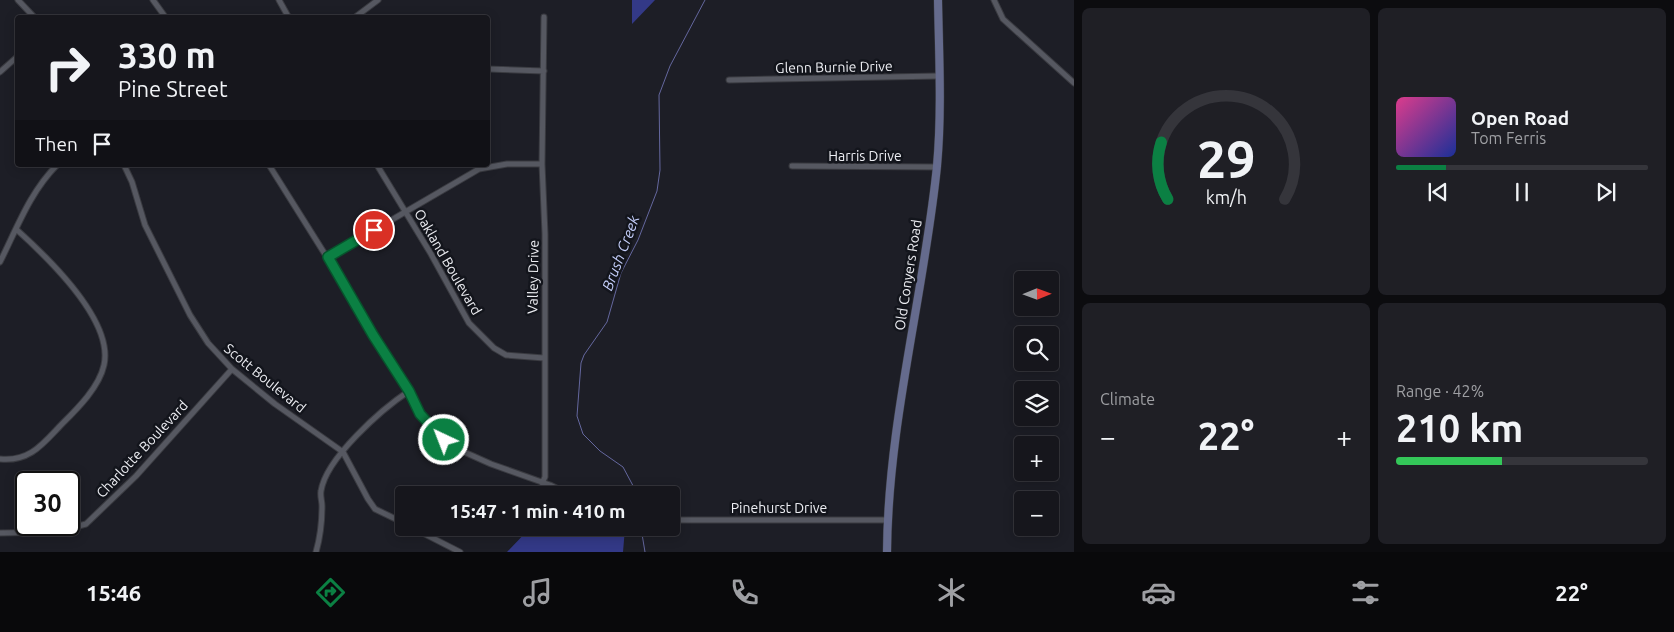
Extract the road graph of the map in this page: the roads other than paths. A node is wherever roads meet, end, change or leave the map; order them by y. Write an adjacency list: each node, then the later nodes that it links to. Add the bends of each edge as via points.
1 (18, 0): 7 (street)
2 (153, 0): 8 (street)
3 (279, 0): 9 (street)
4 (378, 0): 10 (street)
5 (938, 0): 16 (street, Old Conyers Road)
6 (994, 0): 18 (street, via 1003,19)
7 (32, 15)
8 (164, 15)
9 (287, 15)
10 (358, 15)
11 (544, 17): 14 (street, Valley Drive)
12 (15, 59): 15 (street)
13 (490, 69): 14 (street)
14 (544, 71): 19 (street, Valley Drive)
15 (0, 72)
16 (939, 76): 17 (street, Glenn Burnie Drive); 27 (street, Old Conyers Road)
17 (729, 80)
18 (1074, 83)
19 (542, 164): 20 (street); 32 (street, Valley Drive)
20 (490, 166)
21 (792, 166): 27 (street, Harris Drive)
22 (55, 167): 29 (street, via 31,198)
23 (125, 167): 33 (street, Scott Boulevard, via 145,225 190,315 208,343)
24 (270, 167): 30 (street)
25 (378, 167): 28 (street, Oakland Boulevard)
26 (484, 167): 28 (street)
27 (937, 167): 41 (street, Old Conyers Road, via 893,446)
28 (406, 212): 30 (street); 32 (street, Oakland Boulevard, via 462,312 480,335 506,355)
29 (16, 229): 31 (street); 36 (street, via 65,276 97,327 106,351 97,382 72,414 23,458)
30 (328, 257): 34 (street)
31 (0, 262)
32 (544, 358): 37 (street, Valley Drive, via 545,477)
33 (232, 369): 35 (street, Scott Boulevard); 42 (street, Charlotte Boulevard, via 136,476 86,524 56,532)
34 (409, 391): 35 (street, via 393,402); 37 (street, via 420,414 453,447)
35 (343, 452): 39 (street, Scott Boulevard, via 375,508); 44 (street, via 323,484)
36 (0, 459)
37 (542, 483): 38 (street)
38 (549, 486)
39 (395, 518)
40 (680, 520): 41 (street, Pinehurst Drive)
41 (887, 520): 46 (street, Old Conyers Road)
42 (0, 533)
43 (429, 536): 45 (street)
44 (316, 552)
45 (460, 552)
46 (887, 552)

